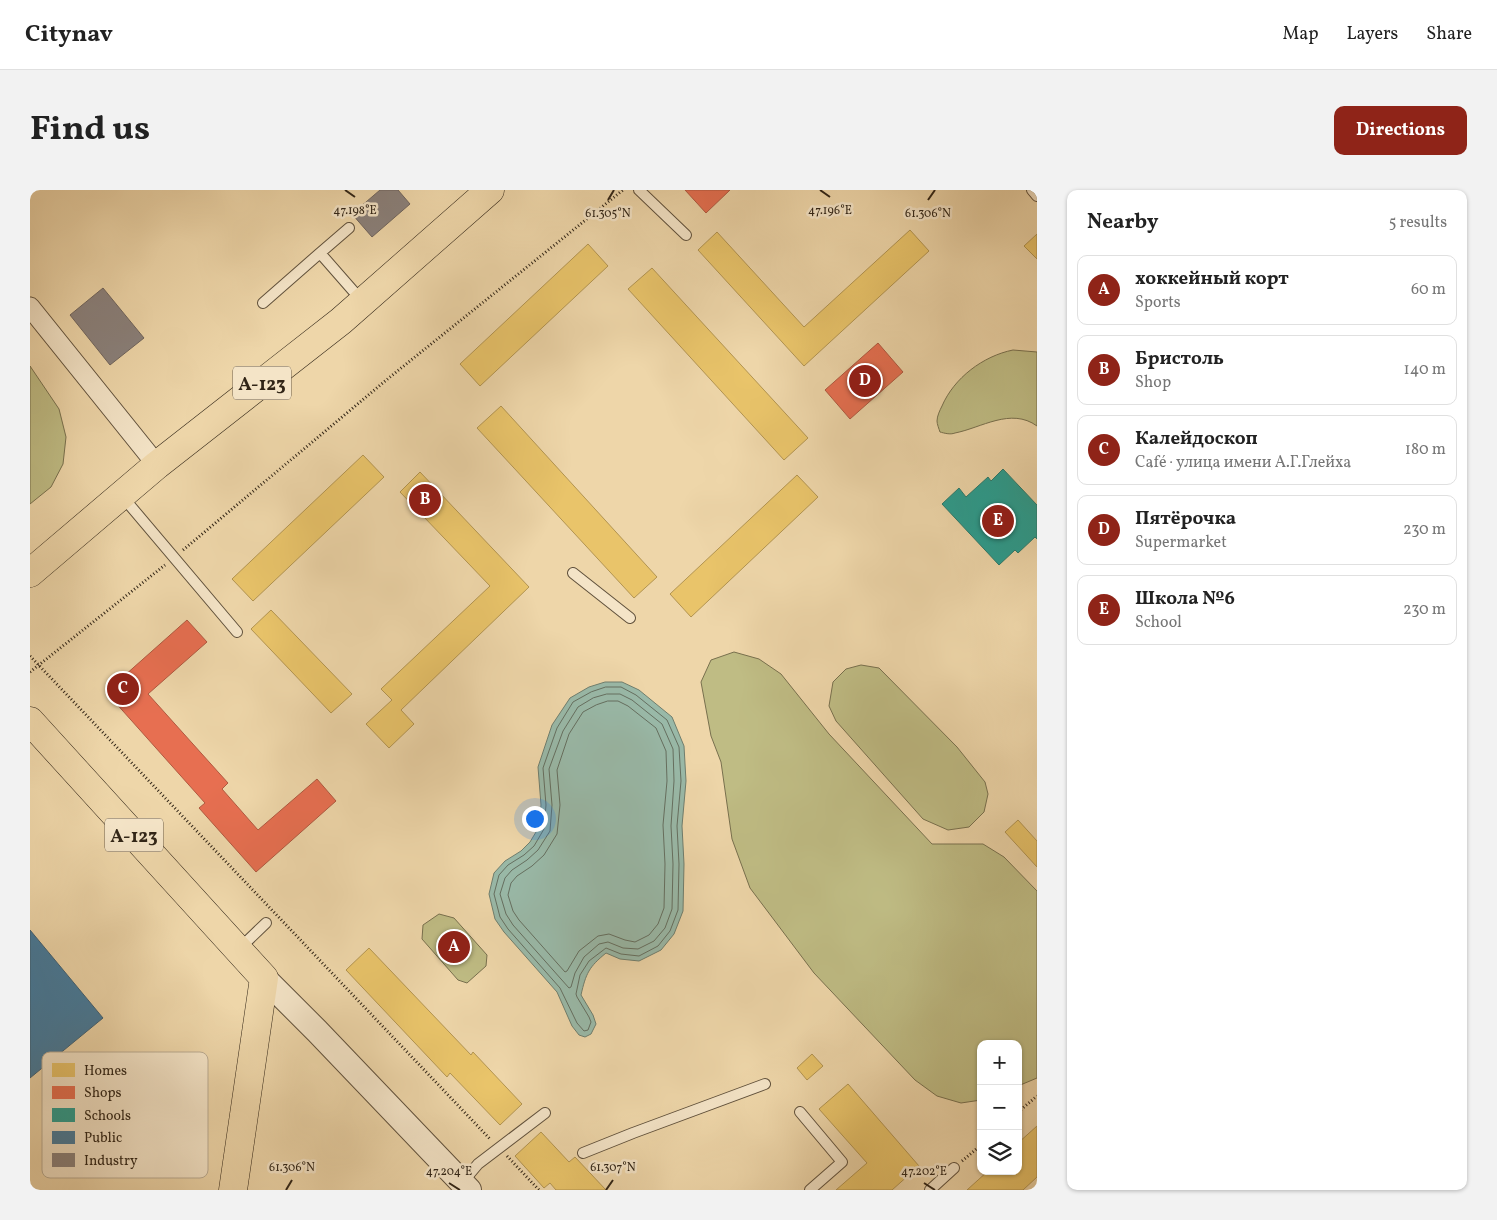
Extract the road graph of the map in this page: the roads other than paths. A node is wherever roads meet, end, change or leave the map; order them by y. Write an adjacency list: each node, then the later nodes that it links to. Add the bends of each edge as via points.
1 (490, 190): 8 (main road, А-123)
2 (639, 190): 6 (lane)
3 (1032, 190): 4 (lane)
4 (1037, 196)
5 (348, 228): 7 (lane)
6 (686, 235)
7 (320, 253): 8 (lane); 9 (lane)
8 (362, 302): 11 (main road, А-123)
9 (263, 303)
10 (30, 307): 11 (street)
11 (157, 465): 12 (main road, А-123)
12 (122, 496): 13 (main road, А-123); 16 (lane)
13 (30, 573)
14 (573, 573): 15 (lane)
15 (630, 618)
16 (237, 632)
17 (30, 721): 19 (main road, А-123)
18 (266, 923): 19 (lane)
19 (238, 950): 20 (main road)
20 (264, 978): 26 (street); 27 (main road)
21 (765, 1084): 24 (lane)
22 (800, 1112): 28 (lane, via 842,1162)
23 (545, 1113): 26 (lane, via 478,1164)
24 (583, 1153)
25 (954, 1168): 29 (lane)
26 (465, 1186)
27 (233, 1190)
28 (810, 1190)
29 (930, 1190)

